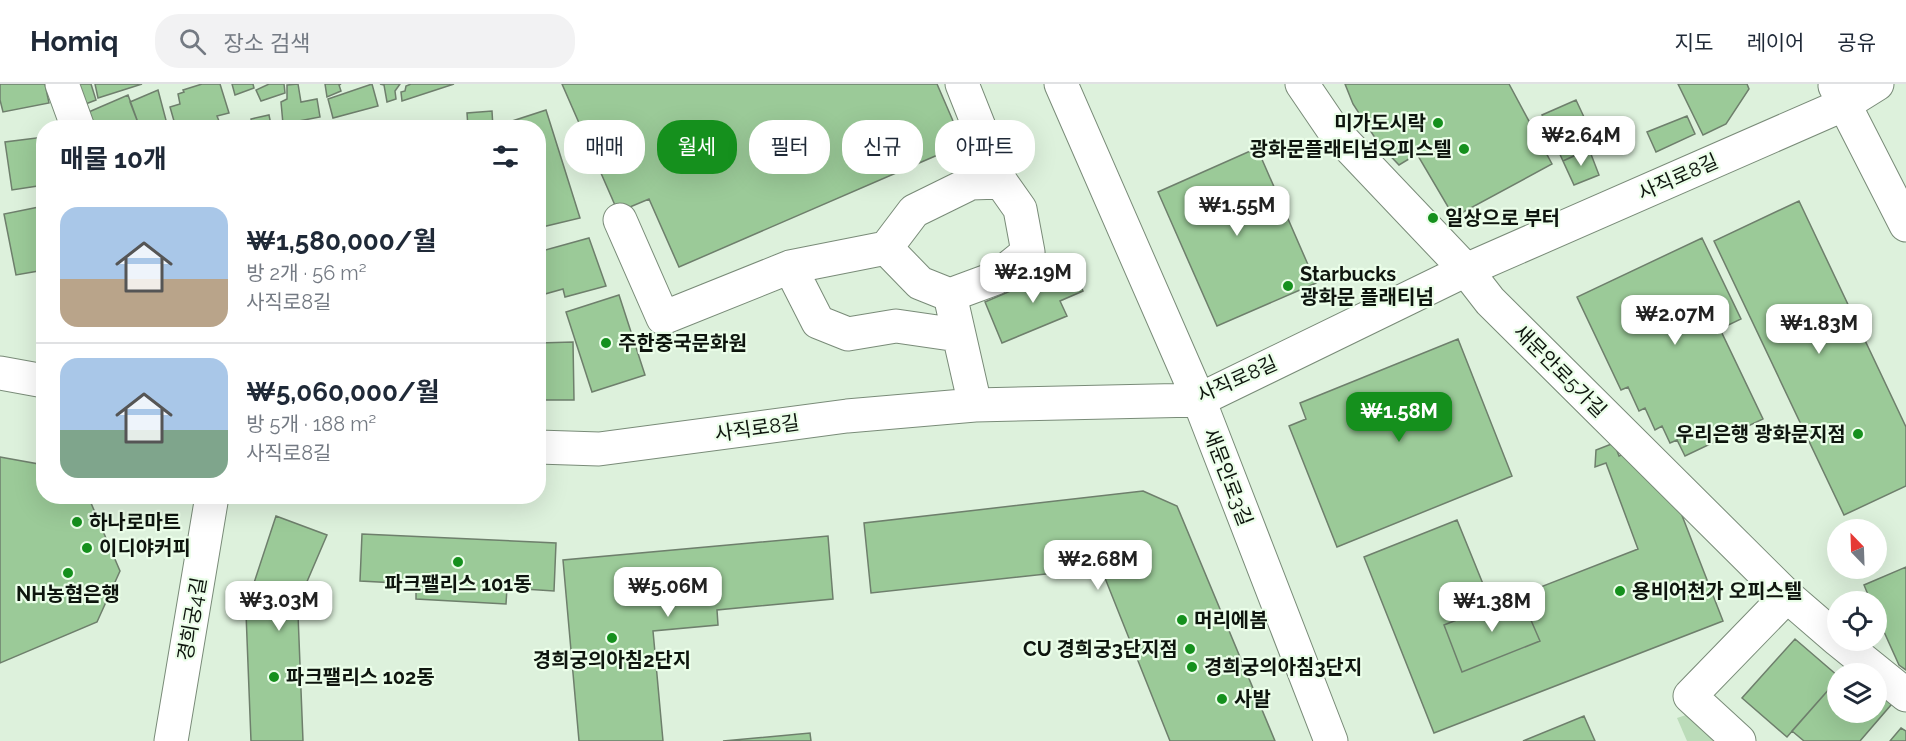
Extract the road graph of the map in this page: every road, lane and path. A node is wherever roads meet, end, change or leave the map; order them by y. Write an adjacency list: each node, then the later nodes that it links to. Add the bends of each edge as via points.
1 (62, 84): 7 (street)
2 (962, 84): 8 (street)
3 (1061, 84): 18 (street, 새문안로3길)
4 (1302, 84): 13 (street, 새문안로5가길, via 1334,131)
5 (1877, 84): 6 (street, 사직로8길)
6 (1839, 94): 10 (street); 13 (street, 사직로8길)
7 (75, 120)
8 (1001, 182): 11 (street, via 971,183 914,211); 14 (street, via 1020,209 1028,252 996,278)
9 (620, 220): 12 (street, via 663,318)
10 (1906, 225)
11 (886, 248): 12 (street); 14 (street, via 920,283)
12 (790, 267): 15 (street, via 818,322 848,334 896,326)
13 (1466, 270): 18 (street, 사직로8길); 22 (street, 새문안로5가길, via 1490,301)
14 (950, 296): 15 (street)
15 (958, 335): 19 (street)
16 (0, 373): 17 (street)
17 (36, 380)
18 (1198, 399): 19 (street, 사직로8길); 27 (street, 새문안로3길)
19 (975, 405): 20 (street, 사직로8길, via 847,416 599,449)
20 (546, 447)
21 (211, 504): 26 (street, 경희궁4길)
22 (1787, 596): 23 (street, 새문안로5가길); 28 (street, via 1690,696)
23 (1827, 631)
24 (1852, 651): 25 (street, 새문안로5가길)
25 (1906, 695)
26 (171, 741)
27 (1331, 741)
28 (1739, 741)

